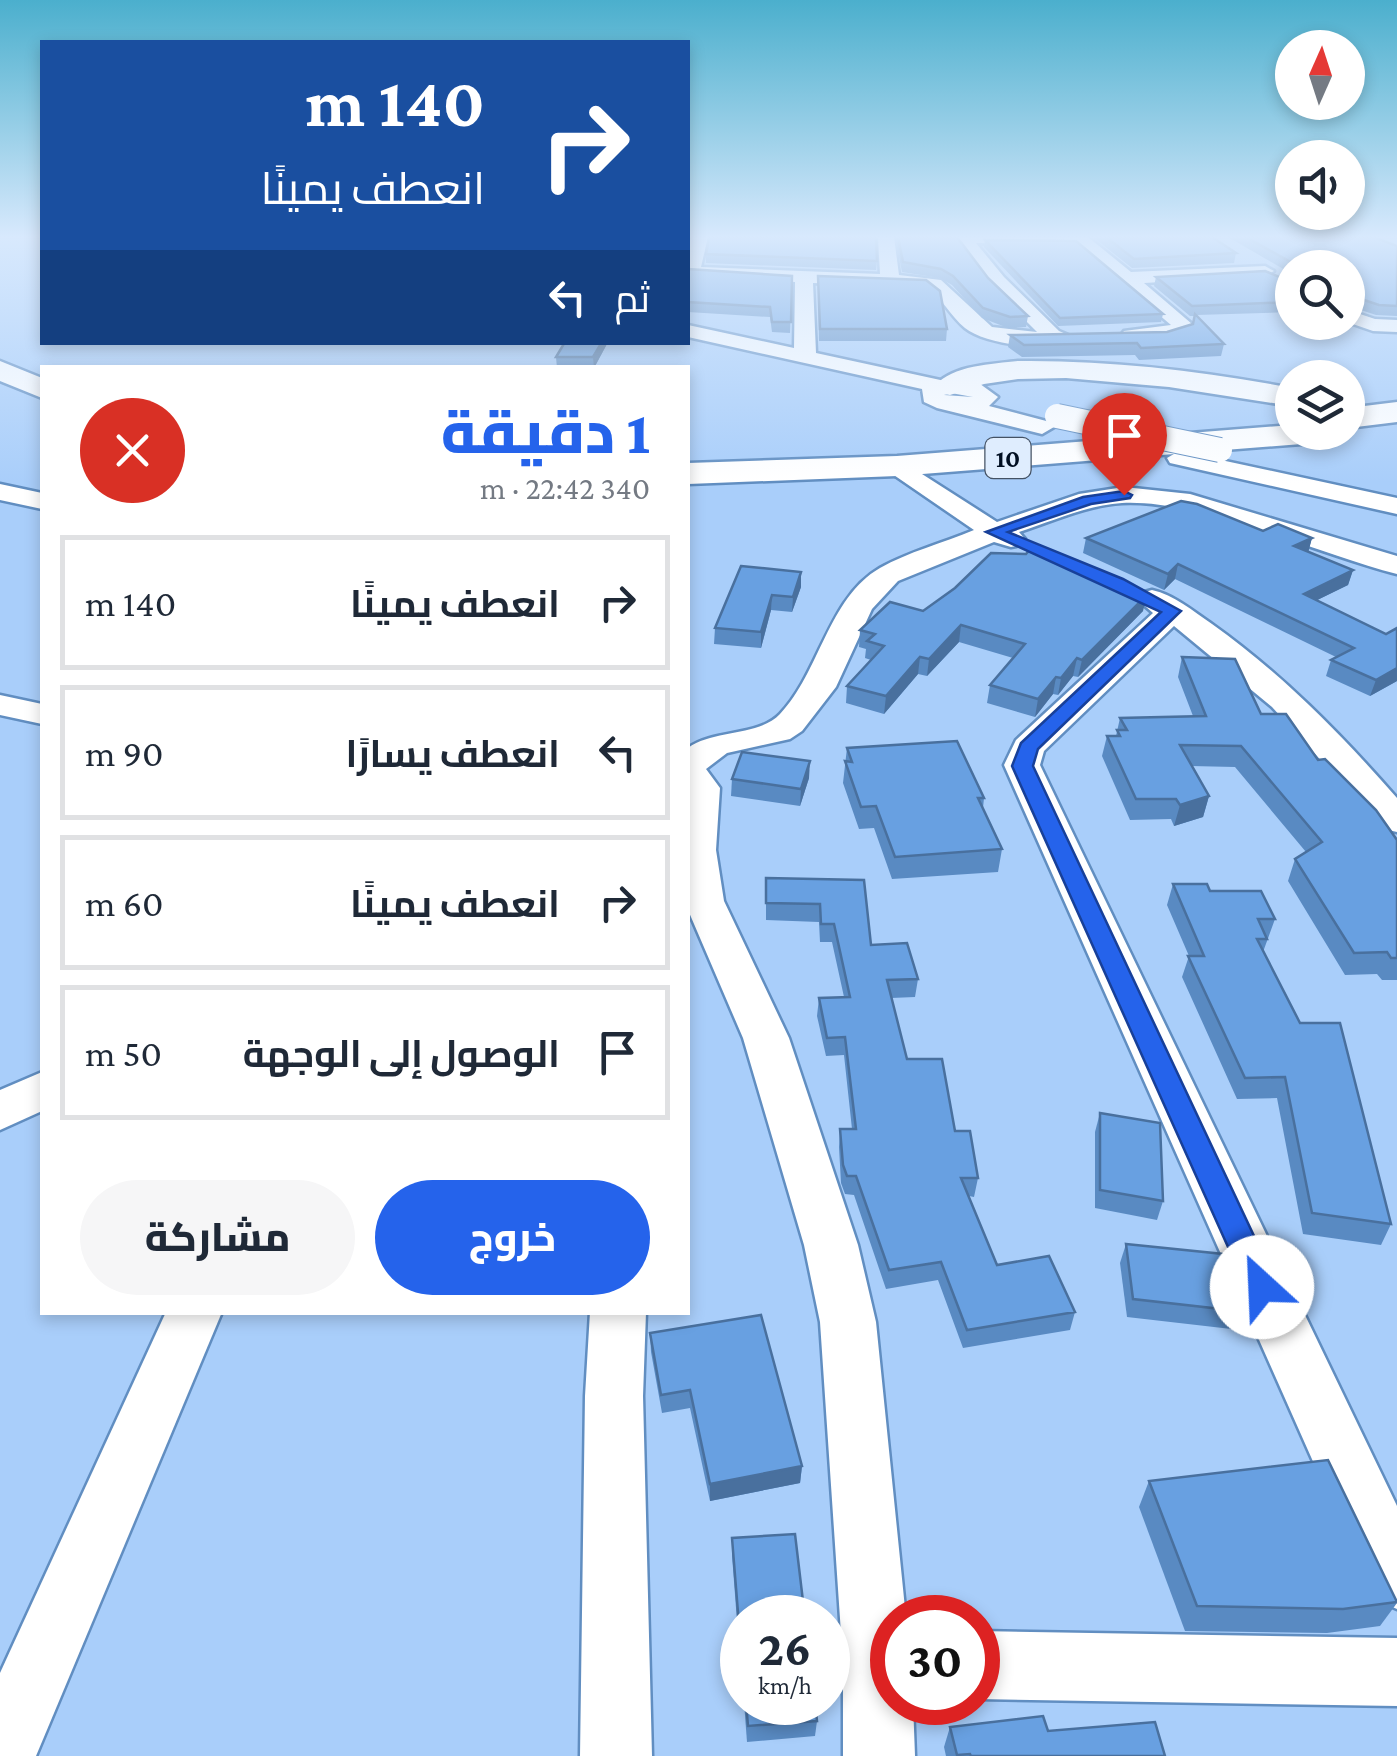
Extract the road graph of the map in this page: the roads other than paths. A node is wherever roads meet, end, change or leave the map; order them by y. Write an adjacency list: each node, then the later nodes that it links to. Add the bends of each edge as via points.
1 (805, 319): 11 (street)
2 (967, 319): 9 (street, via 995,337)
3 (1035, 319): 9 (street)
4 (1176, 319): 9 (street, via 1182,328 1164,334)
5 (1365, 322): 6 (street)
6 (1397, 326)
7 (690, 334): 11 (street)
8 (690, 334): 16 (street)
9 (1054, 338)
10 (0, 354): 13 (highway)
11 (805, 358): 16 (street)
12 (0, 370): 14 (highway)
13 (40, 372)
14 (40, 388)
15 (1275, 393): 16 (highway, via 1155,374 1010,372 968,378)
16 (960, 395): 21 (street); 26 (highway, via 1038,377 1191,382 1206,389 1210,405)
17 (1365, 404): 18 (highway)
18 (1397, 404)
19 (1397, 412): 20 (highway)
20 (1365, 416)
21 (1050, 422): 26 (street); 30 (street, bridge, via 1220,450)
22 (1275, 425): 26 (highway, 10)
23 (1397, 427): 24 (highway)
24 (1365, 430)
25 (1275, 436): 28 (highway, 10)
26 (1177, 444): 27 (highway, 10); 33 (street)
27 (690, 463)
28 (897, 466): 29 (highway, 10); 34 (street)
29 (690, 474)
30 (1397, 490)
31 (0, 492): 32 (street)
32 (40, 500)
33 (1397, 506)
34 (994, 532): 36 (street); 37 (street, via 1107,496 1148,496 1232,513); 40 (street, via 888,574 858,606 819,687 790,724 715,745)
35 (1397, 537): 37 (street)
36 (1044, 553)
37 (1384, 560)
38 (0, 705): 39 (street)
39 (40, 714)
40 (690, 765)
41 (690, 770): 49 (street, via 702,788 697,850 704,901 766,1038 848,1322)
42 (1384, 790): 43 (street); 48 (street, via 1262,678 1152,600 1028,747 1022,766)
43 (1397, 822)
44 (40, 1091): 45 (street)
45 (0, 1112)
46 (193, 1315): 53 (street)
47 (618, 1315): 54 (street)
48 (1397, 1576)
49 (877, 1595)
50 (1000, 1665): 51 (street)
51 (1397, 1672)
52 (881, 1725): 55 (street)
53 (0, 1756)
54 (616, 1756)
55 (879, 1756)

